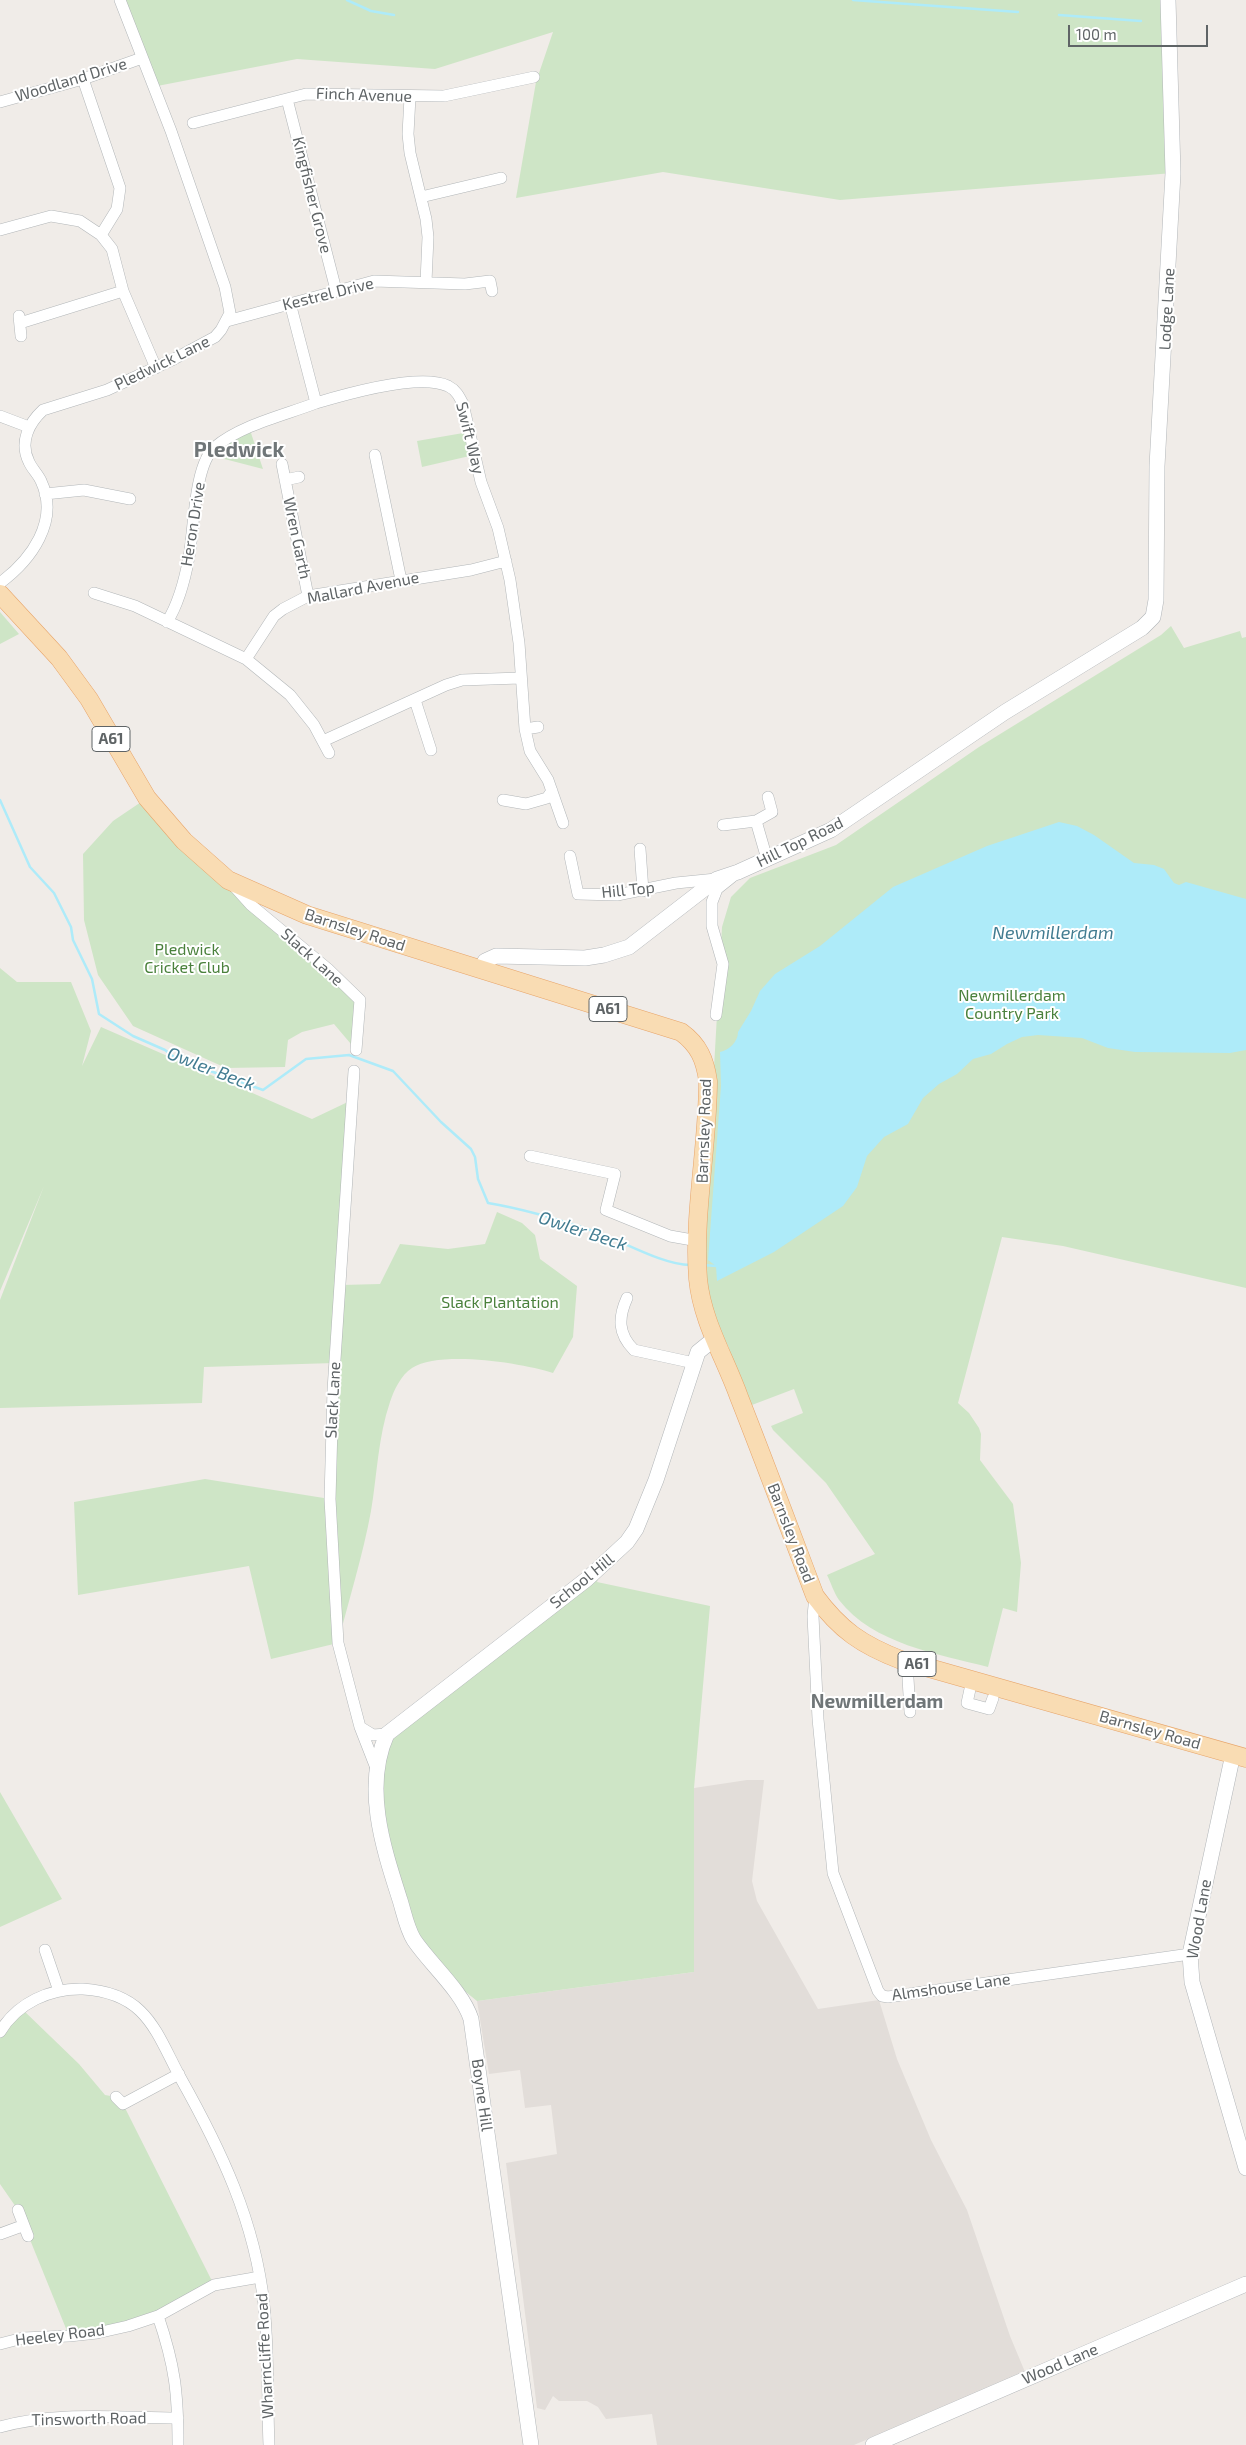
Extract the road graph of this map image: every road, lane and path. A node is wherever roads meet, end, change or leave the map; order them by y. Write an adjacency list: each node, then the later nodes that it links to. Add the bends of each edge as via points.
1 (120, 0): 3 (street)
2 (1168, 0): 37 (street, Lodge Lane, via 1174,173 1156,466 1156,600)
3 (142, 58): 5 (street, Woodland Drive); 19 (street, via 225,287 230,313)
4 (534, 77): 6 (street, Finch Avenue, via 524,86 452,96)
5 (83, 79): 8 (street, Woodland Drive); 13 (street, via 120,188 117,209)
6 (410, 97): 7 (street, Finch Avenue, via 316,93); 11 (street, via 410,153)
7 (287, 99): 9 (street, Finch Avenue, via 209,125); 16 (street, Kingfisher Grove)
8 (0, 102)
9 (193, 123)
10 (501, 178): 11 (street, via 488,186)
11 (421, 197): 14 (street, via 428,237)
12 (0, 230): 13 (street, via 51,216 80,221)
13 (101, 234): 17 (street, via 112,249)
14 (426, 282): 15 (street, Kestrel Drive); 16 (street, Kestrel Drive, via 374,281)
15 (494, 283)
16 (336, 290): 18 (street, Kestrel Drive)
17 (123, 291): 20 (street, via 19,319); 21 (street)
18 (290, 303): 19 (street, Kestrel Drive); 22 (street)
19 (227, 321): 21 (street, Pledwick Lane, via 205,344)
20 (21, 336)
21 (156, 368): 24 (street, Pledwick Lane, via 107,390 43,410)
22 (316, 403): 31 (street, Swift Way, via 387,386 424,382 442,384 458,394); 38 (street, Heron Drive, via 249,427 214,447 199,482 187,566 176,607)
23 (0, 416): 24 (street)
24 (28, 427): 29 (street, via 25,450)
25 (374, 463): 32 (street)
26 (282, 464): 28 (street, Wren Garth)
27 (299, 477): 28 (street, Wren Garth)
28 (285, 480): 36 (street, Wren Garth)
29 (45, 494): 30 (street, via 84,490); 33 (street, via 47,518 35,548)
30 (130, 500)
31 (506, 561): 32 (street, Mallard Avenue, via 471,570); 40 (street, Swift Way, via 515,612)
32 (401, 580): 36 (street, Mallard Avenue)
33 (0, 583)
34 (94, 593): 38 (street, via 135,606)
35 (0, 594): 60 (main road, Barnsley Road / A61, via 59,658 89,699 147,798 184,841)
36 (308, 596): 39 (street, Mallard Avenue, via 274,616)
37 (1153, 617): 57 (street, Hill Top Road, via 1142,628 1005,712 831,830)
38 (167, 622): 39 (street)
39 (246, 658): 46 (street, via 290,695)
40 (520, 678): 41 (street, via 462,680); 43 (street, Swift Way)
41 (415, 700): 45 (street); 46 (street)
42 (538, 727): 43 (street)
43 (525, 728): 49 (street, Swift Way, via 530,751)
44 (440, 735): 45 (street)
45 (428, 739): 47 (street)
46 (323, 742): 48 (street)
47 (431, 750)
48 (329, 753)
49 (552, 791): 51 (street, via 547,798 526,804); 53 (street, Swift Way)
50 (768, 797): 52 (street, via 772,812)
51 (503, 800)
52 (756, 821): 54 (street); 57 (street)
53 (563, 823)
54 (723, 825)
55 (640, 849): 61 (street)
56 (570, 856): 61 (street, Hill Top, via 578,894 617,895)
57 (767, 859): 58 (street, Hill Top Road)
58 (738, 872): 59 (street, Hill Top Road); 63 (street, via 717,889 712,902 712,926 723,964)
59 (717, 879): 61 (street, Hill Top, via 676,883); 62 (street, Hill Top Road, via 629,947 585,958 496,956 485,961)
60 (228, 880): 62 (main road, Barnsley Road / A61, via 307,915); 64 (street, Slack Lane, via 251,905 360,1000)
61 (643, 891)
62 (481, 970): 67 (main road, Barnsley Road / A61, via 681,1032 696,1044 706,1071 708,1088)
63 (716, 1015)
64 (356, 1050)
65 (354, 1071): 76 (street, Slack Lane, via 332,1394 330,1499 338,1643)
66 (530, 1156): 67 (street, via 615,1174 606,1210 670,1236)
67 (698, 1240): 69 (main road, Barnsley Road / A61, via 701,1296)
68 (628, 1298): 70 (street, via 620,1319 621,1332 634,1350)
69 (714, 1339): 70 (street, School Hill, via 698,1352); 71 (main road, Barnsley Road / A61, via 739,1395)
70 (694, 1362): 77 (street, School Hill, via 650,1496 627,1542 595,1572)
71 (815, 1596): 72 (main road, Barnsley Road / A61, via 832,1619 852,1636 876,1650); 81 (street, Almshouse Lane, via 818,1719 833,1873 882,1996)
72 (907, 1661): 73 (main road, Barnsley Road / A61); 75 (street)
73 (972, 1680): 74 (street, via 967,1703 989,1709); 78 (main road, Barnsley Road / A61)
74 (993, 1698)
75 (910, 1712)
76 (360, 1727): 77 (street, via 373,1735); 79 (street, Slack Lane)
77 (387, 1734): 79 (street)
78 (1240, 1756): 81 (street, Wood Lane)
79 (376, 1768): 97 (street, Boyne Hill, via 378,1815 412,1937 466,2005 471,2019)
80 (46, 1950): 82 (street)
81 (1190, 1954): 86 (street, Wood Lane, via 1192,1982)
82 (59, 1991): 83 (street, Wharncliffe Road, via 41,1996 21,2008 6,2021); 84 (street, Wharncliffe Road, via 95,1990 130,2002 161,2036)
83 (0, 2032)
84 (179, 2074): 85 (street, via 123,2104); 89 (street, Wharncliffe Road, via 229,2170)
85 (116, 2097)
86 (1246, 2168)
87 (18, 2210): 88 (street, via 25,2231)
88 (0, 2234)
89 (260, 2276): 91 (street, Heeley Road, via 214,2285); 96 (street, Wharncliffe Road, via 267,2340)
90 (1246, 2284): 98 (street, Wood Lane)
91 (158, 2316): 92 (street, Heeley Road, via 97,2333 23,2338); 93 (street, via 175,2373)
92 (0, 2344)
93 (178, 2418): 94 (street, Tinsworth Road, via 56,2418 21,2421); 95 (street)
94 (0, 2427)
95 (178, 2445)
96 (269, 2445)
97 (532, 2445)
98 (874, 2445)

